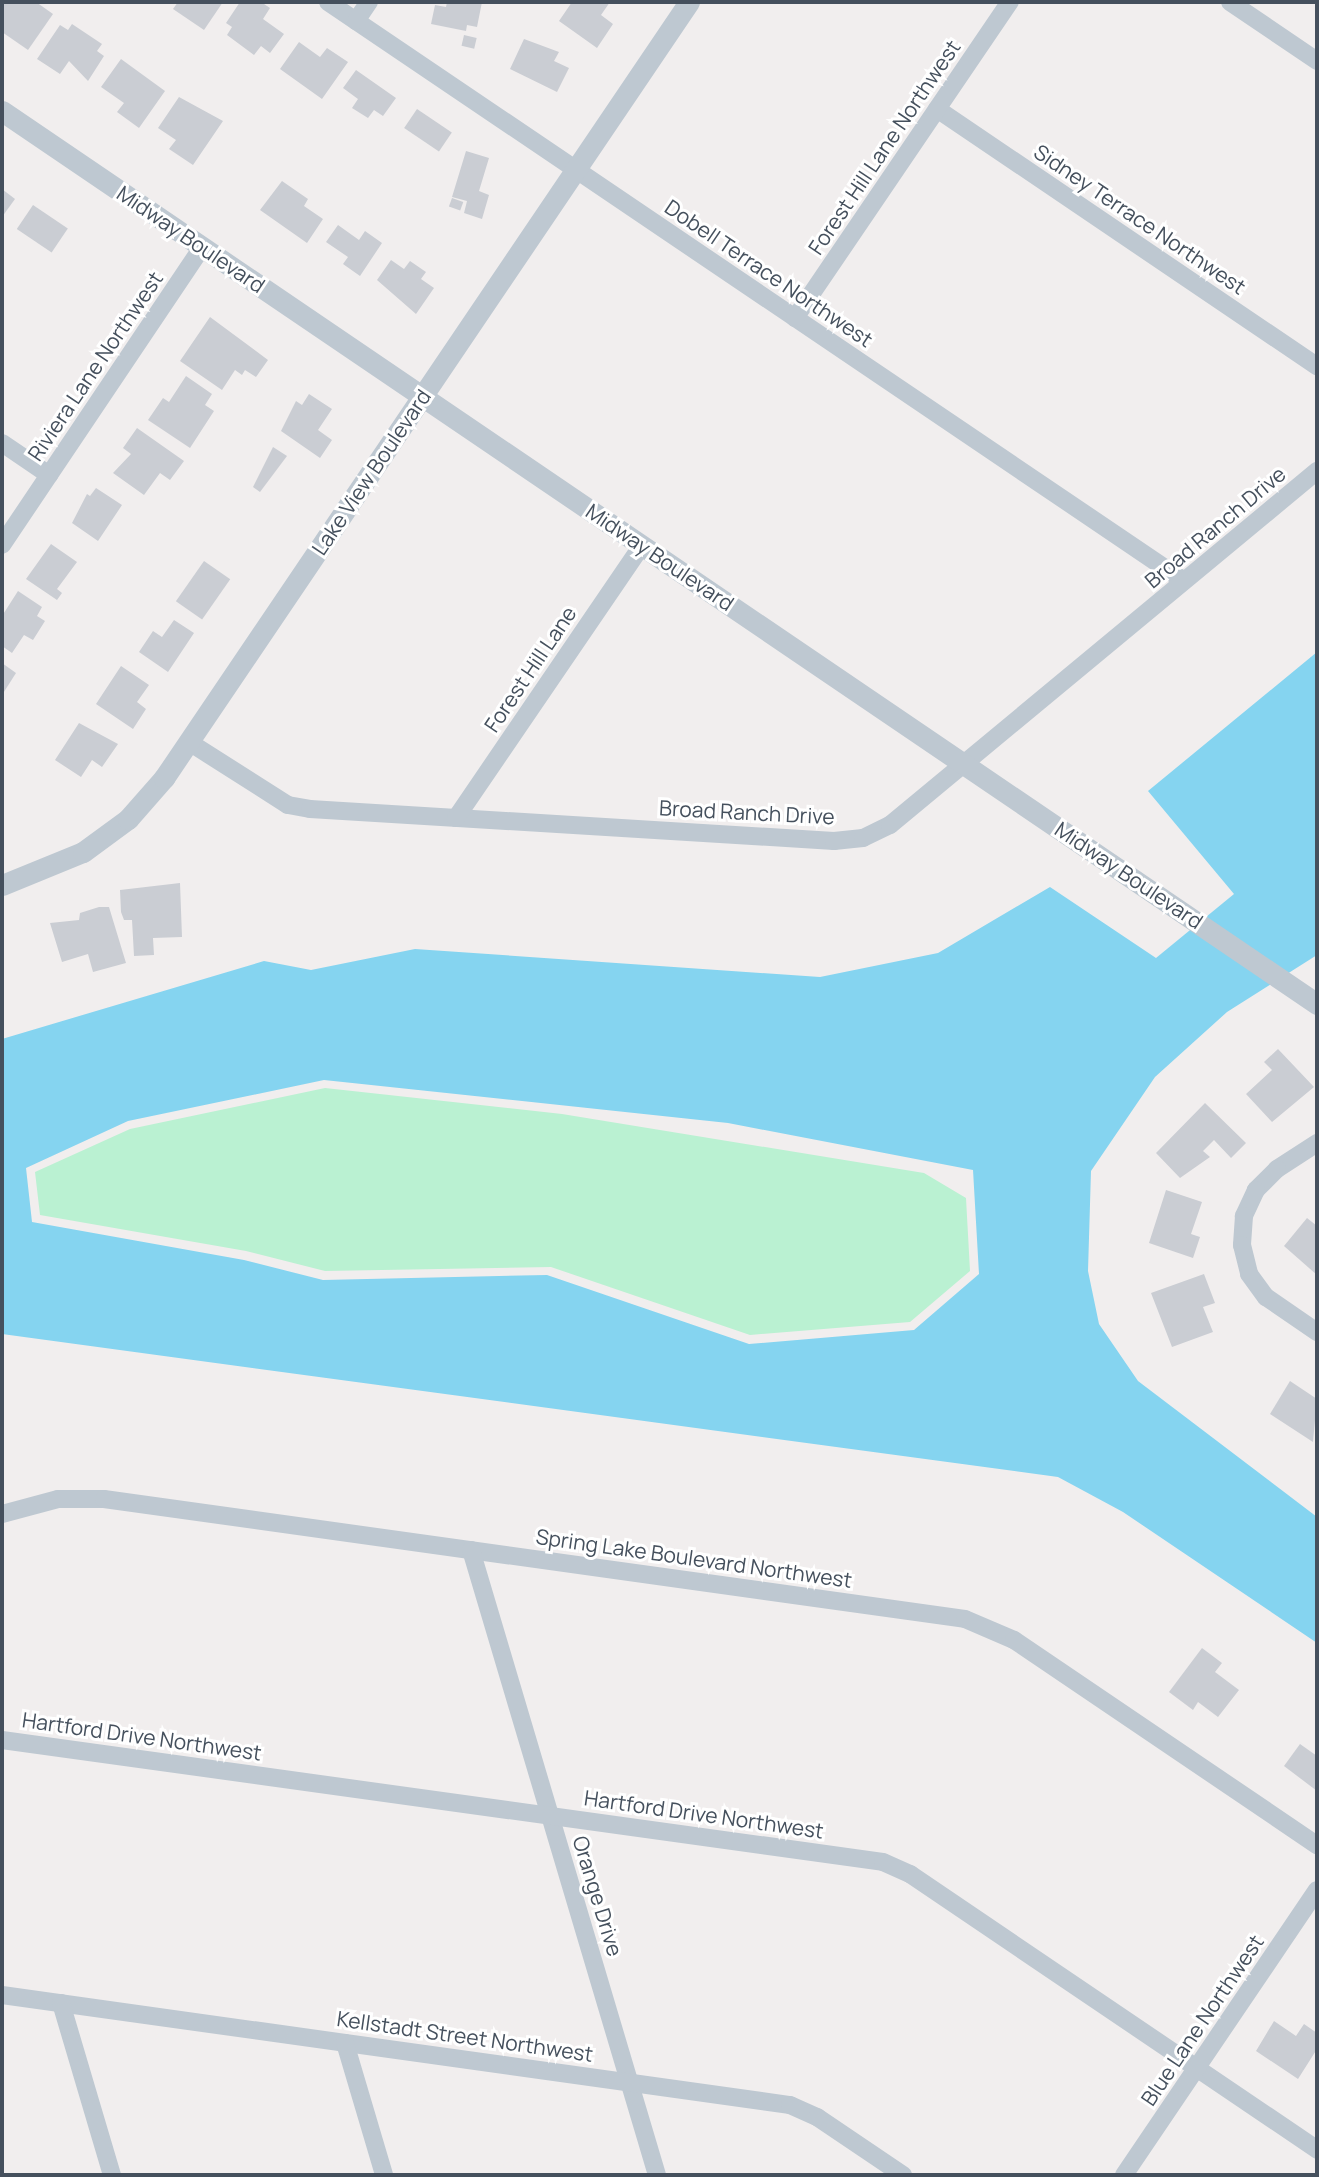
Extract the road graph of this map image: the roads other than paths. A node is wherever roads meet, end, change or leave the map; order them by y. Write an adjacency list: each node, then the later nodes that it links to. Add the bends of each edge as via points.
1 (328, 2): 6 (street, Dobell Terrace Northwest)
2 (369, 2): 6 (street)
3 (689, 2): 10 (street, Lake View Boulevard)
4 (1010, 2): 8 (street, Forest Hill Lane Northwest)
5 (1230, 2): 7 (street)
6 (356, 20): 10 (street, Dobell Terrace Northwest)
7 (1317, 61)
8 (937, 109): 12 (street, Forest Hill Lane Northwest); 13 (street, Sidney Terrace Northwest)
9 (2, 111): 11 (street, Midway Boulevard)
10 (576, 169): 12 (street, Dobell Terrace Northwest); 14 (street, Lake View Boulevard)
11 (202, 247): 14 (street, Midway Boulevard); 17 (street, Riviera Lane Northwest)
12 (795, 318): 20 (street, Dobell Terrace Northwest)
13 (1317, 366)
14 (422, 396): 19 (street, Midway Boulevard); 21 (street, Lake View Boulevard)
15 (2, 443): 17 (street)
16 (1317, 471): 20 (street, Broad Ranch Drive)
17 (49, 475): 18 (street, Riviera Lane Northwest)
18 (2, 545)
19 (642, 545): 22 (street, Midway Boulevard); 23 (street, Forest Hill Lane)
20 (1184, 581): 22 (street, Broad Ranch Drive)
21 (189, 742): 23 (street, Broad Ranch Drive, via 288,805); 24 (street, Lake View Boulevard, via 147,799 106,837 58,865)
22 (965, 763): 23 (street, Broad Ranch Drive, via 890,825 863,838 834,841); 25 (street, Midway Boulevard)
23 (456, 818)
24 (2, 885)
25 (1317, 1004)
26 (1317, 1143): 27 (street, via 1256,1189 1244,1216 1242,1245 1250,1273 1266,1297)
27 (1317, 1332)
28 (2, 1514): 29 (street, Spring Lake Boulevard Northwest, via 58,1499 104,1499)
29 (471, 1550): 31 (street, Orange Drive); 32 (street, Spring Lake Boulevard Northwest, via 965,1619 991,1627)
30 (2, 1740): 31 (street, Hartford Drive Northwest)
31 (550, 1816): 37 (street, Hartford Drive Northwest, via 883,1862 910,1874); 38 (street, Orange Drive)
32 (1317, 1845)
33 (1317, 1890): 37 (street, Blue Lane Northwest)
34 (2, 1995): 35 (street, Kellstadt Street Northwest)
35 (61, 2003): 36 (street, Kellstadt Street Northwest); 40 (street)
36 (345, 2043): 38 (street, Kellstadt Street Northwest); 41 (street)
37 (1197, 2068): 39 (street, Hartford Drive Northwest); 44 (street, Blue Lane Northwest)
38 (629, 2082): 42 (street, Orange Drive); 43 (street, Kellstadt Street Northwest, via 790,2105 817,2117)
39 (1317, 2150)
40 (112, 2175)
41 (384, 2175)
42 (657, 2175)
43 (903, 2175)
44 (1124, 2175)

